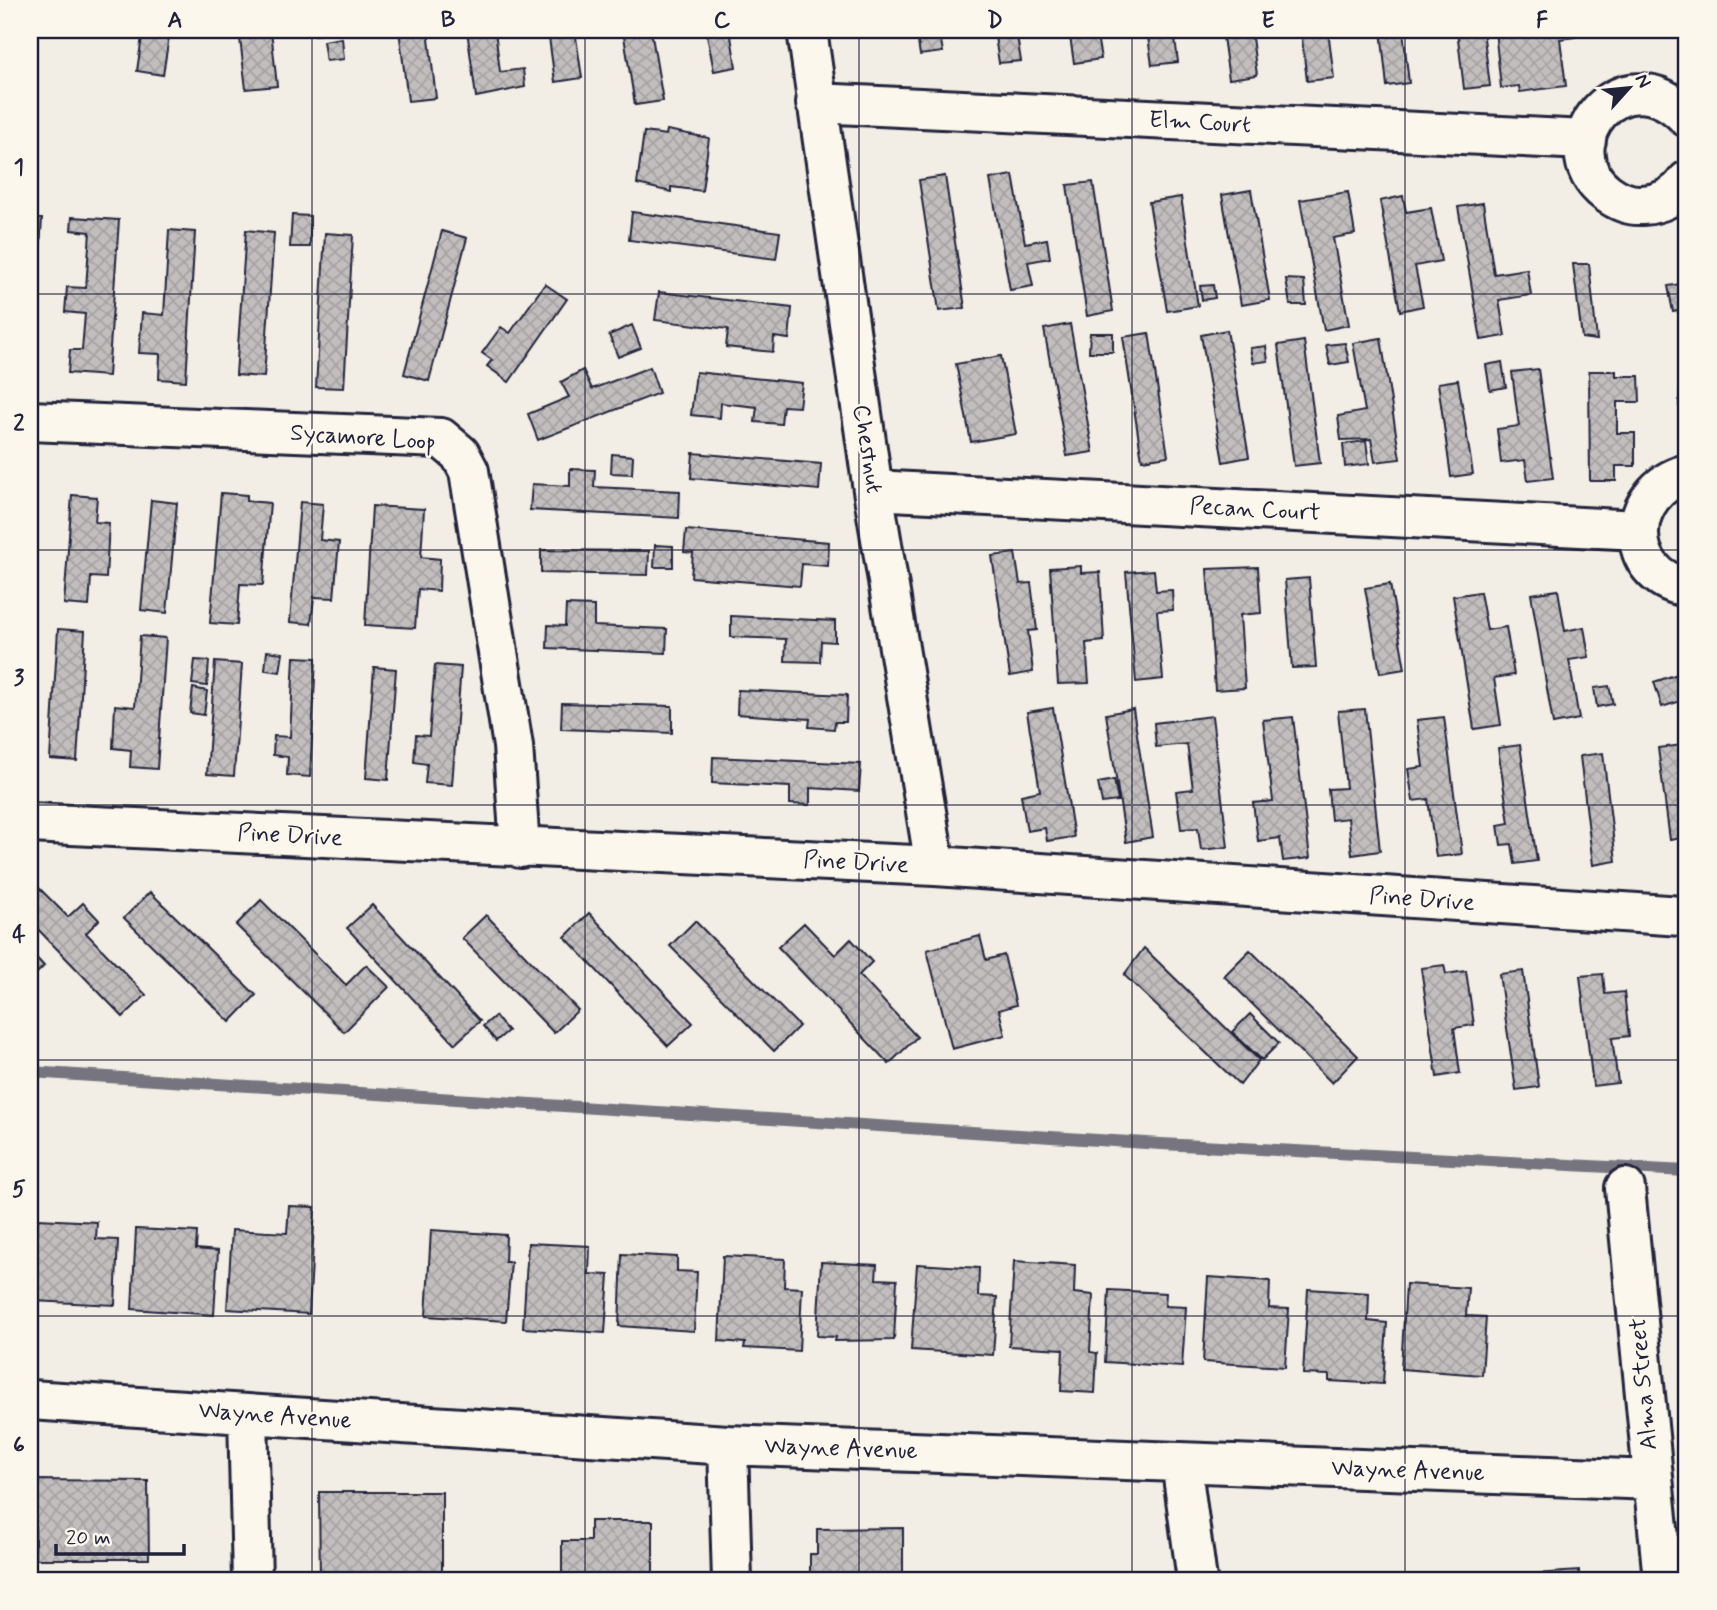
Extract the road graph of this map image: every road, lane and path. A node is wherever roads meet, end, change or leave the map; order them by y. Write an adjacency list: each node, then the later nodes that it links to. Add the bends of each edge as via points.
1 (807, 30): 2 (street, Chestnut)
2 (816, 103): 4 (street, Elm Court); 8 (street, Chestnut)
3 (1687, 117): 4 (street, via 1657,94 1620,96 1591,122)
4 (1586, 140): 5 (street, via 1585,158 1591,175 1616,200 1633,206 1651,205 1668,199)
5 (1687, 181)
6 (30, 421): 12 (street, Sycamore Loop, via 441,438 460,454 469,471 513,746)
7 (1687, 474): 9 (street, via 1668,480 1652,493)
8 (873, 490): 9 (street, Pecan Court); 13 (street, Chestnut)
9 (1638, 530): 10 (street, via 1649,564 1661,577)
10 (1687, 587)
11 (30, 823): 12 (street, Pine Drive)
12 (520, 848): 13 (street, Pine Drive)
13 (935, 866): 14 (street, Pine Drive)
14 (1686, 916)
15 (1625, 1188): 20 (street, Alma Street)
16 (30, 1400): 17 (street, Wayne Avenue)
17 (248, 1414): 18 (street, Wayne Avenue); 21 (street)
18 (728, 1444): 19 (street, Wayne Avenue); 22 (street)
19 (1181, 1462): 20 (street, Wayne Avenue); 23 (street)
20 (1653, 1480): 24 (street, Alma Street)
21 (252, 1580)
22 (732, 1580)
23 (1197, 1580)
24 (1662, 1580)

